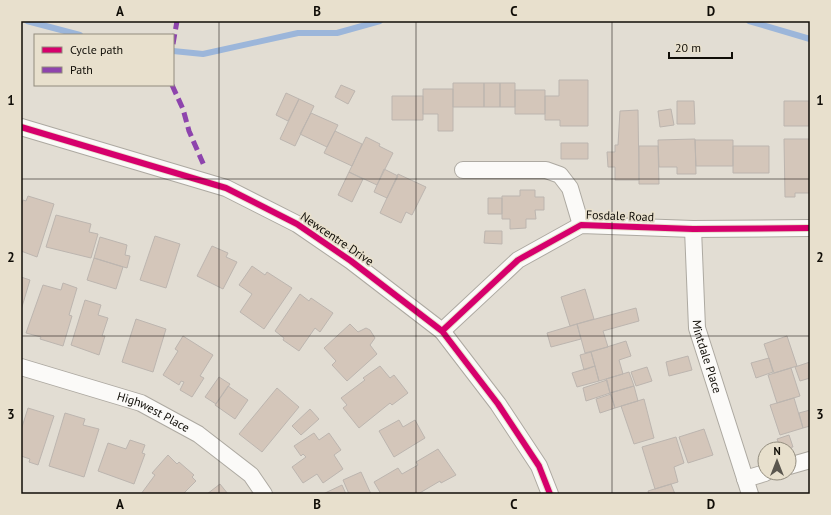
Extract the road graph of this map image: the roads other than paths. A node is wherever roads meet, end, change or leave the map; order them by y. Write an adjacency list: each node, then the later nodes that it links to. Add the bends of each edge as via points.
1 (21, 127): 6 (street, Newcentre Drive, via 226,188 303,228 351,261)
2 (463, 170): 3 (street, Fosdale Road, via 546,170 560,175 570,188)
3 (580, 225): 5 (street, Fosdale Road); 6 (street, Fosdale Road, via 518,260)
4 (810, 228): 5 (street, Fosdale Road)
5 (693, 229): 11 (street, Mintdale Place, via 697,328)
6 (442, 331): 13 (street, Newcentre Drive, via 498,404 539,466)
7 (21, 367): 12 (street, Highwest Place, via 141,403 198,434 251,475)
8 (810, 460): 9 (street)
9 (797, 464)
10 (757, 479): 11 (street, Mintdale Place)
11 (748, 486)
12 (264, 494)
13 (550, 494)

